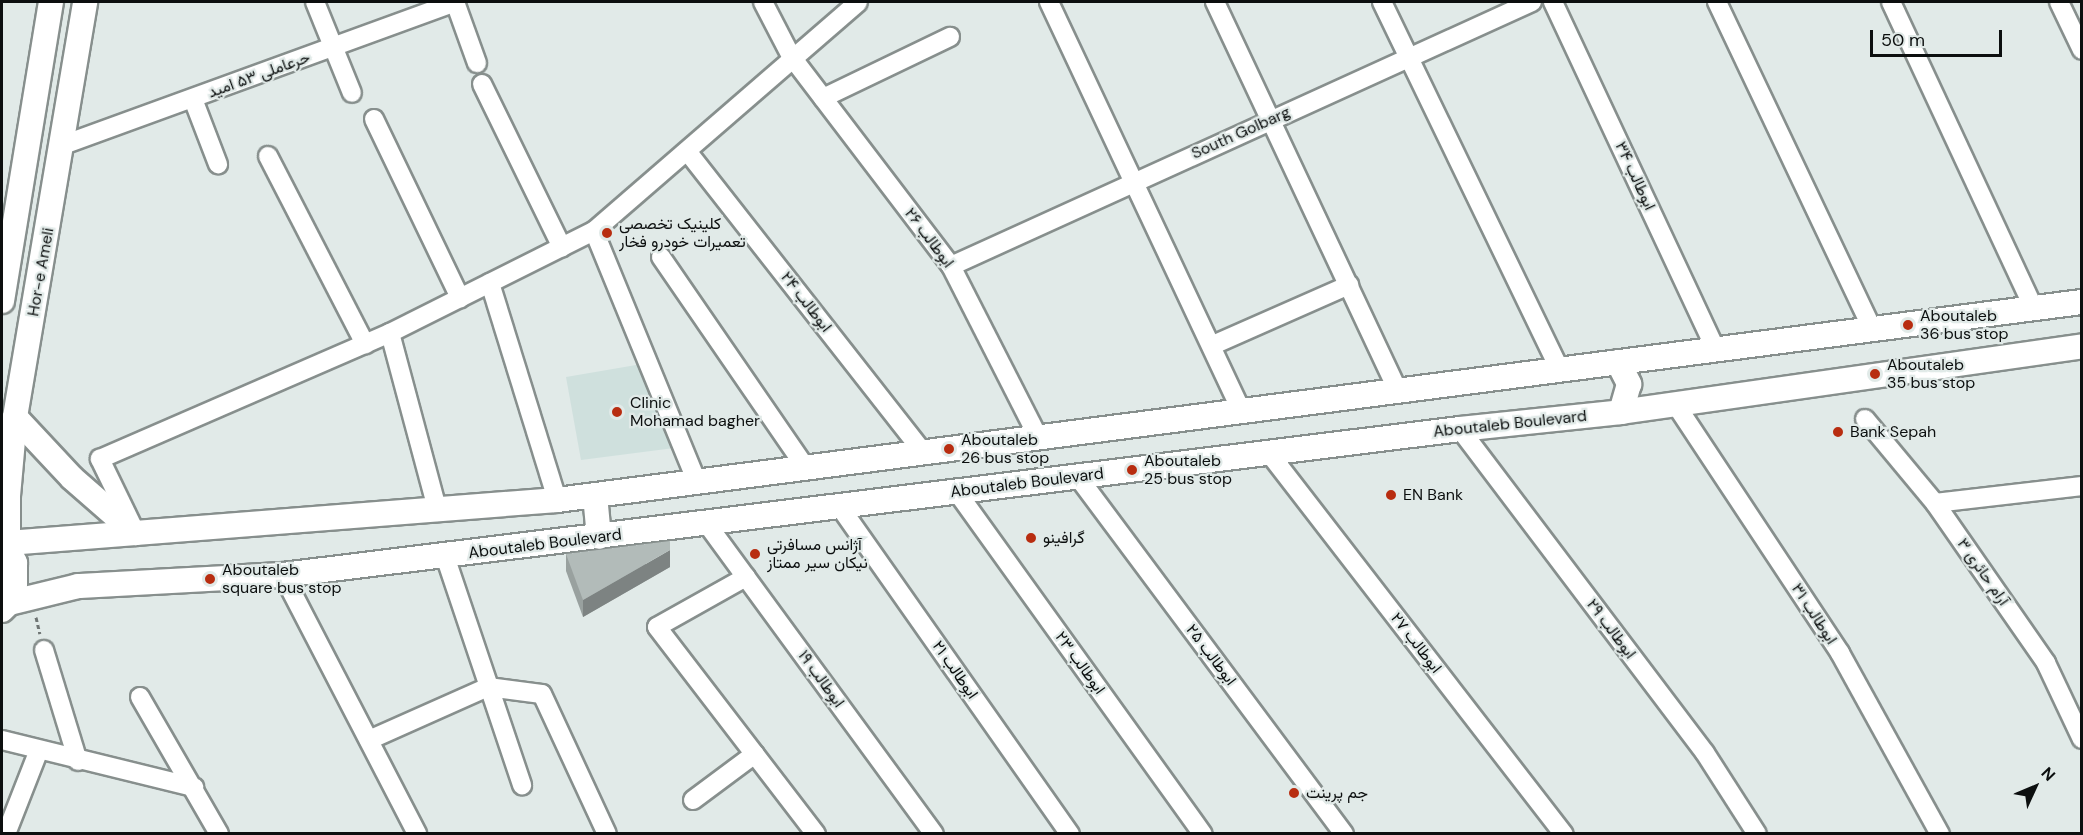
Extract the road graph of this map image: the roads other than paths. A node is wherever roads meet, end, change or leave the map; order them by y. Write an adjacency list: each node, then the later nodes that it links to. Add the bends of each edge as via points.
1 (51, 2): 39 (main road, Hor-e Ameli)
2 (85, 2): 27 (main road, Hor-e Ameli)
3 (315, 2): 16 (street)
4 (455, 2): 16 (street, حرعاملی ۵۳ امید); 20 (street)
5 (763, 2): 18 (street, ابوطالب ۲۶)
6 (858, 2): 18 (street)
7 (1049, 2): 31 (street)
8 (1215, 2): 26 (street)
9 (1382, 2): 19 (street)
10 (1532, 2): 19 (street, South Golbarg)
11 (1554, 2): 47 (street, ابوطالب ۳۴)
12 (1717, 2): 42 (street)
13 (1891, 2): 41 (street)
14 (2059, 2): 17 (street)
15 (950, 37): 23 (street)
16 (333, 47): 22 (street); 24 (street, حرعاملی ۵۳ امید)
17 (2082, 50)
18 (791, 56): 23 (street, ابوطالب ۲۶); 28 (street)
19 (1407, 58): 26 (street, South Golbarg); 49 (street)
20 (477, 63)
21 (482, 84): 33 (street)
22 (352, 93)
23 (823, 98): 35 (street, ابوطالب ۲۶)
24 (193, 99): 27 (street, حرعاملی ۵۳ امید); 30 (street)
25 (374, 119): 38 (street)
26 (1271, 119): 31 (street, South Golbarg); 37 (street)
27 (63, 144): 54 (main road, Hor-e Ameli)
28 (687, 151): 32 (street); 58 (street, ابوطالب ۲۴)
29 (268, 156): 44 (street)
30 (218, 164)
31 (1135, 181): 35 (street, South Golbarg); 45 (street)
32 (594, 231): 33 (street); 62 (street)
33 (562, 247): 36 (street)
34 (661, 257): 60 (street)
35 (951, 266): 57 (street, ابوطالب ۲۶)
36 (490, 283): 38 (street); 66 (street)
37 (1349, 285): 45 (street); 50 (street)
38 (460, 298): 43 (street)
39 (2, 301)
40 (2082, 302): 41 (main road)
41 (2034, 308): 42 (main road)
42 (1872, 329): 47 (main road)
43 (390, 333): 44 (street); 69 (street)
44 (365, 344): 71 (street, via 100,459)
45 (1214, 345): 52 (street)
46 (2082, 346): 51 (main road, Aboutaleb Boulevard)
47 (1716, 350): 48 (main road)
48 (1618, 362): 49 (main road); 53 (main road, via 1629,384)
49 (1560, 370): 50 (main road)
50 (1398, 391): 52 (main road)
51 (1674, 402): 53 (main road, Aboutaleb Boulevard); 101 (street, ابوطالب ۳۱, via 1840,653)
52 (1241, 410): 57 (main road)
53 (1621, 412): 56 (main road, Aboutaleb Boulevard)
54 (15, 417): 71 (main road, via 72,478); 73 (main road, Hor-e Ameli)
55 (1865, 419): 67 (street, آرام حائری ۳)
56 (1460, 429): 59 (main road, Aboutaleb Boulevard); 100 (street, ابوطالب ۲۹, via 1705,753)
57 (1038, 436): 58 (main road)
58 (924, 453): 60 (main road)
59 (1269, 453): 61 (main road, Aboutaleb Boulevard); 99 (street, ابوطالب ۲۷)
60 (806, 468): 62 (main road)
61 (1078, 477): 64 (main road, Aboutaleb Boulevard); 98 (street, ابوطالب ۲۵)
62 (697, 482): 65 (main road)
63 (2082, 486): 67 (street)
64 (957, 492): 68 (main road, Aboutaleb Boulevard); 97 (street, ابوطالب ۲۳)
65 (595, 495): 66 (main road); 72 (main road)
66 (557, 500): 69 (main road)
67 (1935, 503): 81 (street, آرام حائری ۳, via 2046,663)
68 (840, 507): 70 (main road, Aboutaleb Boulevard); 96 (street, ابوطالب ۲۱)
69 (438, 512): 71 (main road)
70 (707, 524): 72 (main road, Aboutaleb Boulevard); 76 (street, ابوطالب ۱۹)
71 (135, 533): 73 (main road)
72 (599, 537): 74 (main road, Aboutaleb Boulevard)
73 (5, 539): 77 (main road, Hor-e Ameli, via 15,562)
74 (445, 556): 75 (main road, Aboutaleb Boulevard); 79 (street)
75 (283, 576): 77 (main road, Aboutaleb Boulevard, via 78,586); 83 (street)
76 (746, 577): 85 (street, via 657,627); 95 (street, ابوطالب ۱۹)
77 (14, 604)
78 (44, 650): 86 (street)
79 (488, 687): 83 (street); 87 (street); 93 (street, via 542,694)
80 (140, 696): 88 (street)
81 (2082, 739)
82 (2, 740): 84 (street)
83 (369, 740): 92 (street)
84 (39, 750): 86 (street); 90 (street)
85 (754, 754): 89 (street); 94 (street)
86 (78, 761): 88 (street)
87 (522, 785)
88 (194, 787): 91 (street)
89 (693, 800)
90 (6, 834)
91 (219, 834)
92 (417, 834)
93 (607, 834)
94 (816, 834)
95 (934, 834)
96 (1070, 834)
97 (1203, 834)
98 (1344, 834)
99 (1564, 834)
100 (1757, 834)
101 (1940, 834)

